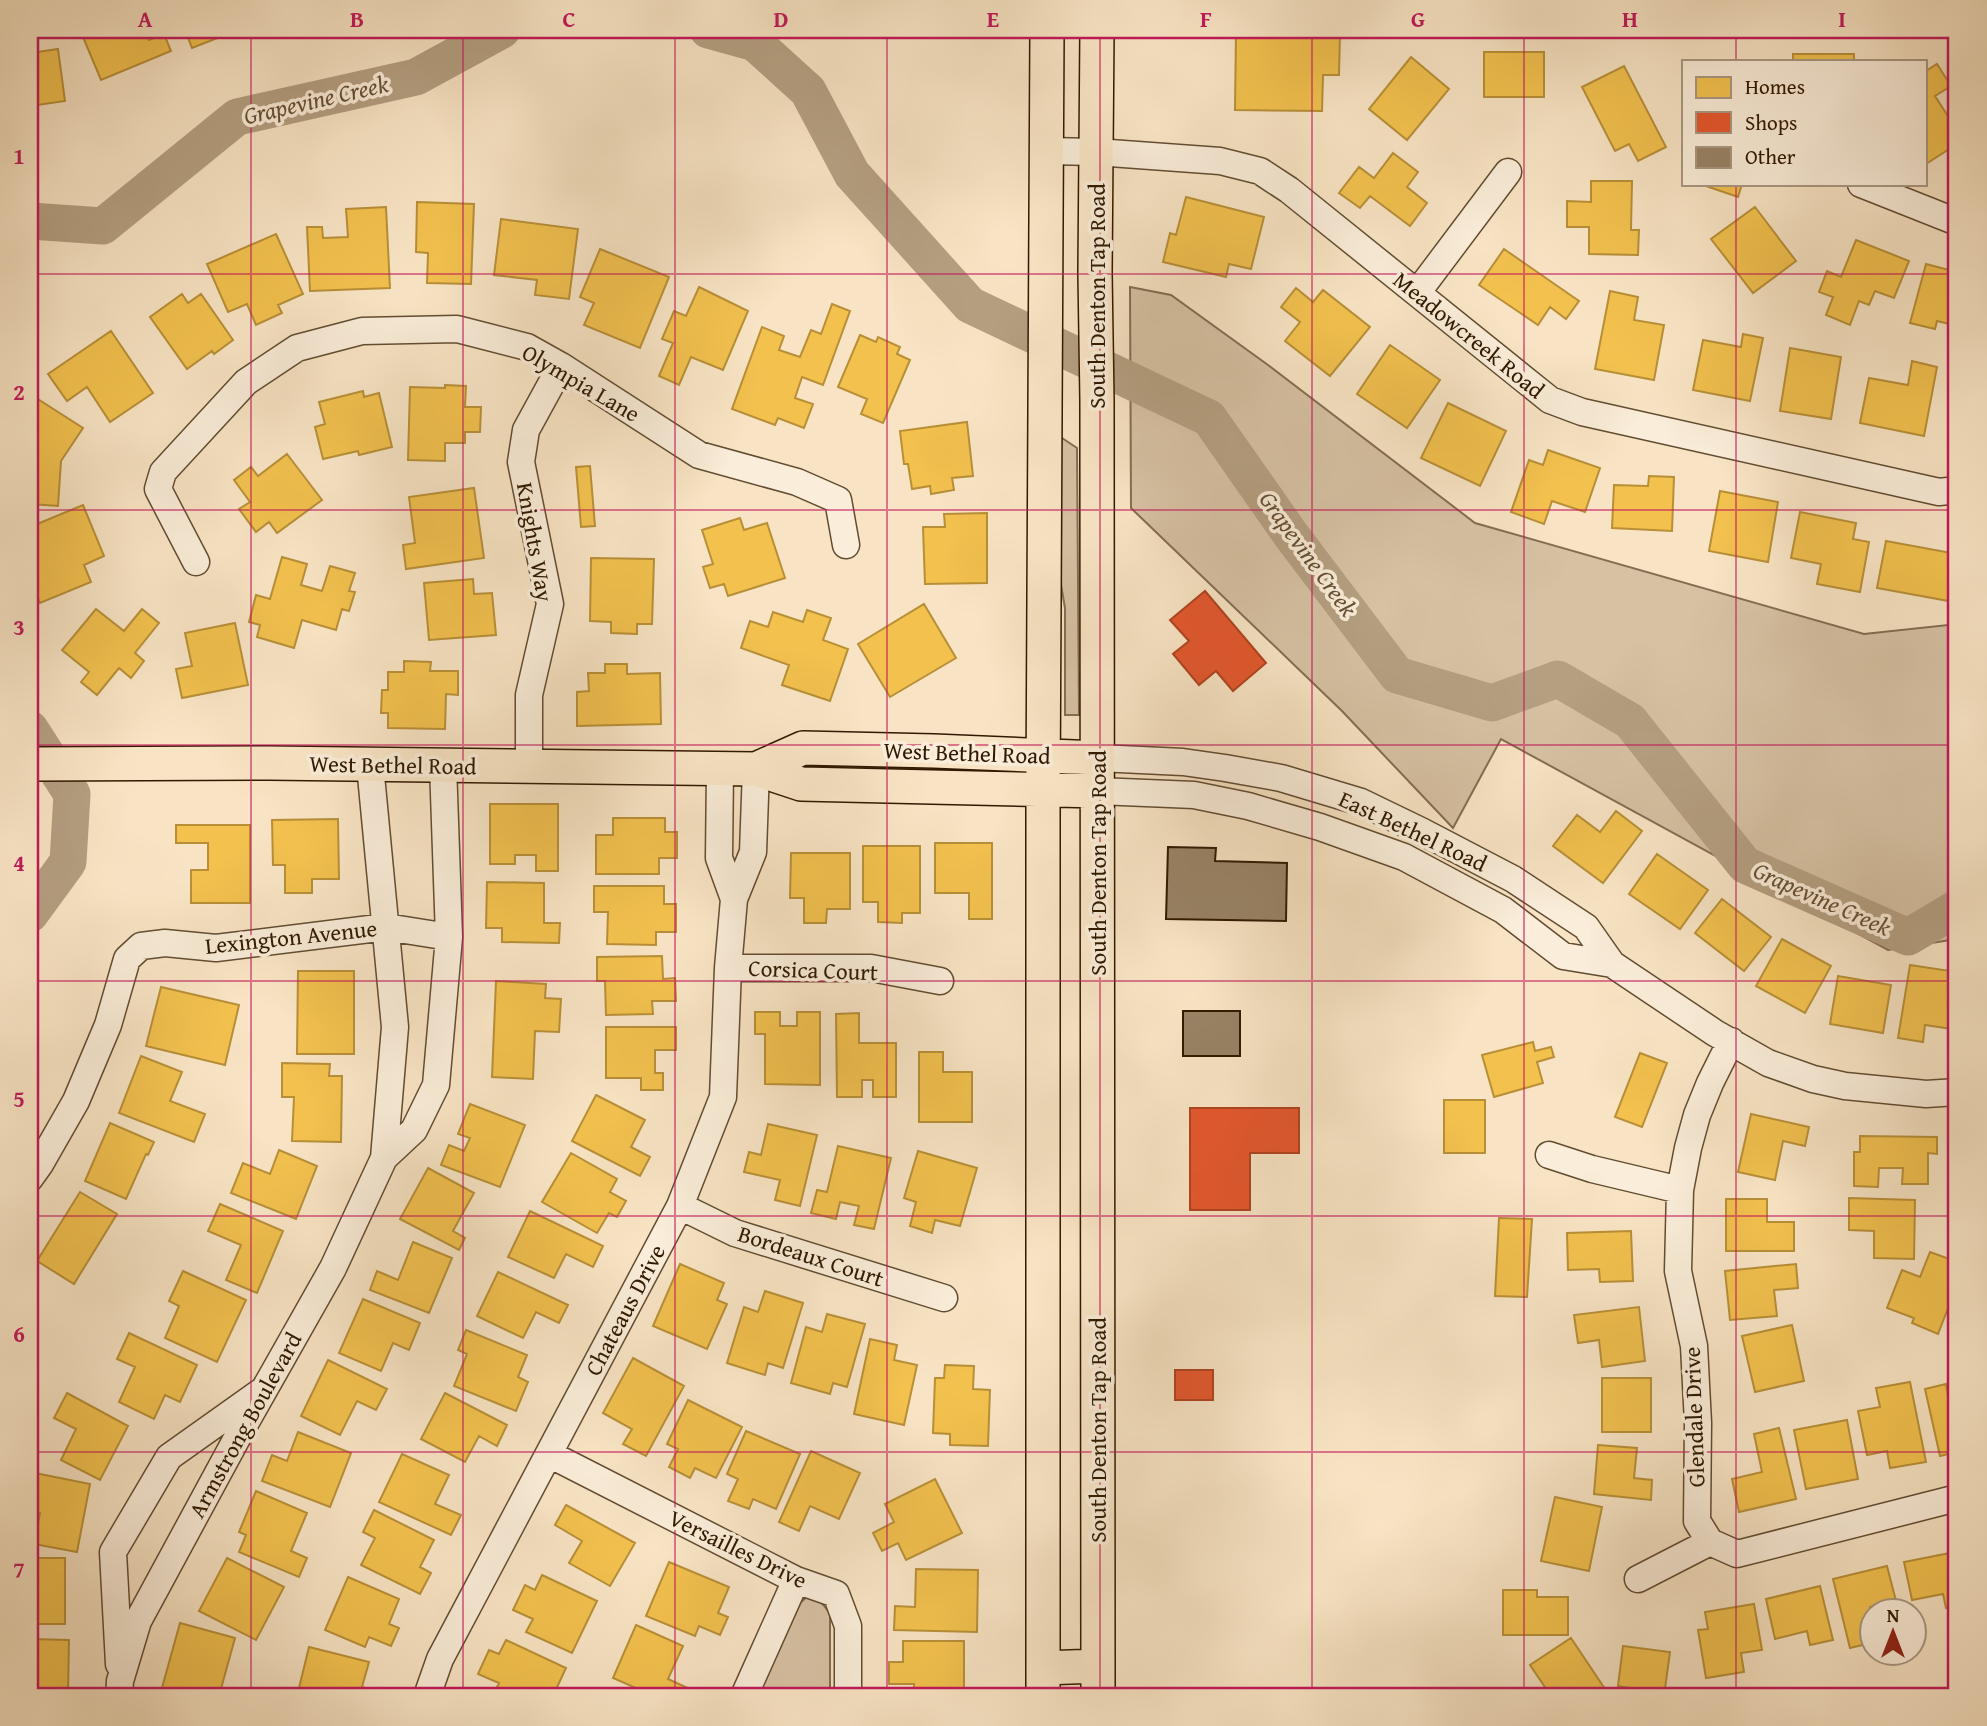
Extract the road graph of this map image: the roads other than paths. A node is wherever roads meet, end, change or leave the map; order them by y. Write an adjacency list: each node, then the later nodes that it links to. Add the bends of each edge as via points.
1 (1047, 30): 3 (main road)
2 (1097, 30): 4 (main road, South Denton Tap Road)
3 (1046, 151): 4 (street, Meadowcreek Road); 13 (main road)
4 (1096, 152): 8 (street, Meadowcreek Road, via 1220,161 1260,171); 14 (main road, South Denton Tap Road)
5 (1508, 172): 8 (street)
6 (1865, 186): 7 (street)
7 (1957, 222)
8 (1417, 293): 10 (street, Meadowcreek Road, via 1550,400 1582,412 1939,492)
9 (561, 366): 11 (street, Olympia Lane, via 699,455 797,482 838,500); 12 (street, Olympia Lane, via 527,347 457,330 362,331 297,348 246,382 163,472 159,489); 18 (street, Knights Way, via 526,430 520,462 550,604 529,695)
10 (1957, 490)
11 (846, 545)
12 (196, 562)
13 (1043, 756): 14 (main road, West Bethel Road); 20 (main road, West Bethel Road, via 803,748); 21 (main road)
14 (1098, 758): 22 (main road, South Denton Tap Road); 26 (street, East Bethel Road, via 1225,768 1281,778 1361,802 1513,879 1586,927)
15 (30, 764): 16 (main road, West Bethel Road)
16 (370, 765): 17 (main road, West Bethel Road); 24 (street, Armstrong Boulevard)
17 (443, 765): 18 (main road, West Bethel Road); 25 (street, Armstrong Boulevard)
18 (529, 766): 19 (main road, West Bethel Road)
19 (720, 769): 20 (main road, West Bethel Road); 23 (street, Chateaus Drive, via 719,858)
20 (756, 769): 21 (main road, West Bethel Road, via 801,784); 23 (street, Chateaus Drive, via 753,852)
21 (1043, 791): 22 (main road, West Bethel Road); 37 (main road)
22 (1098, 791): 26 (street, East Bethel Road, via 1194,795 1320,827 1404,857 1503,910 1563,956); 38 (main road, South Denton Tap Road)
23 (734, 899): 27 (street, Chateaus Drive)
24 (386, 927): 25 (street, Lexington Avenue); 32 (street, Armstrong Boulevard, via 394,1027); 33 (street, Lexington Avenue, via 216,948 165,943 141,946 127,959 108,1025 76,1101)
25 (449, 937): 32 (street, Armstrong Boulevard, via 436,1085 414,1130)
26 (1612, 964): 29 (street, East Bethel Road)
27 (728, 968): 28 (street, Corsica Court, via 871,968); 35 (street, Chateaus Drive, via 723,1097)
28 (940, 981)
29 (1731, 1041): 30 (street, East Bethel Road, via 1768,1063 1812,1079 1926,1094); 34 (street, Glendale Drive, via 1697,1115)
30 (1957, 1092)
31 (1549, 1155): 34 (street)
32 (384, 1158): 39 (street, Armstrong Boulevard, via 333,1268)
33 (30, 1178)
34 (1680, 1190): 42 (street, Glendale Drive, via 1678,1271 1693,1346 1697,1521)
35 (680, 1206): 36 (street, Bordeaux Court, via 735,1233); 40 (street, Chateaus Drive)
36 (944, 1298)
37 (1044, 1299): 38 (main road); 46 (main road)
38 (1098, 1299): 45 (main road, South Denton Tap Road)
39 (266, 1387): 47 (street, Armstrong Boulevard, via 138,1621); 47 (street, via 169,1457 113,1552)
40 (549, 1454): 44 (street, Versailles Drive); 48 (street, Chateaus Drive, via 440,1659)
41 (1957, 1498): 42 (street, via 1737,1554)
42 (1710, 1542): 43 (street)
43 (1638, 1579)
44 (796, 1580): 49 (street); 50 (street, Versailles Drive, via 836,1594 848,1626)
45 (1098, 1681): 46 (main road)
46 (1043, 1682)
47 (120, 1688)
48 (427, 1696)
49 (744, 1696)
50 (848, 1696)

